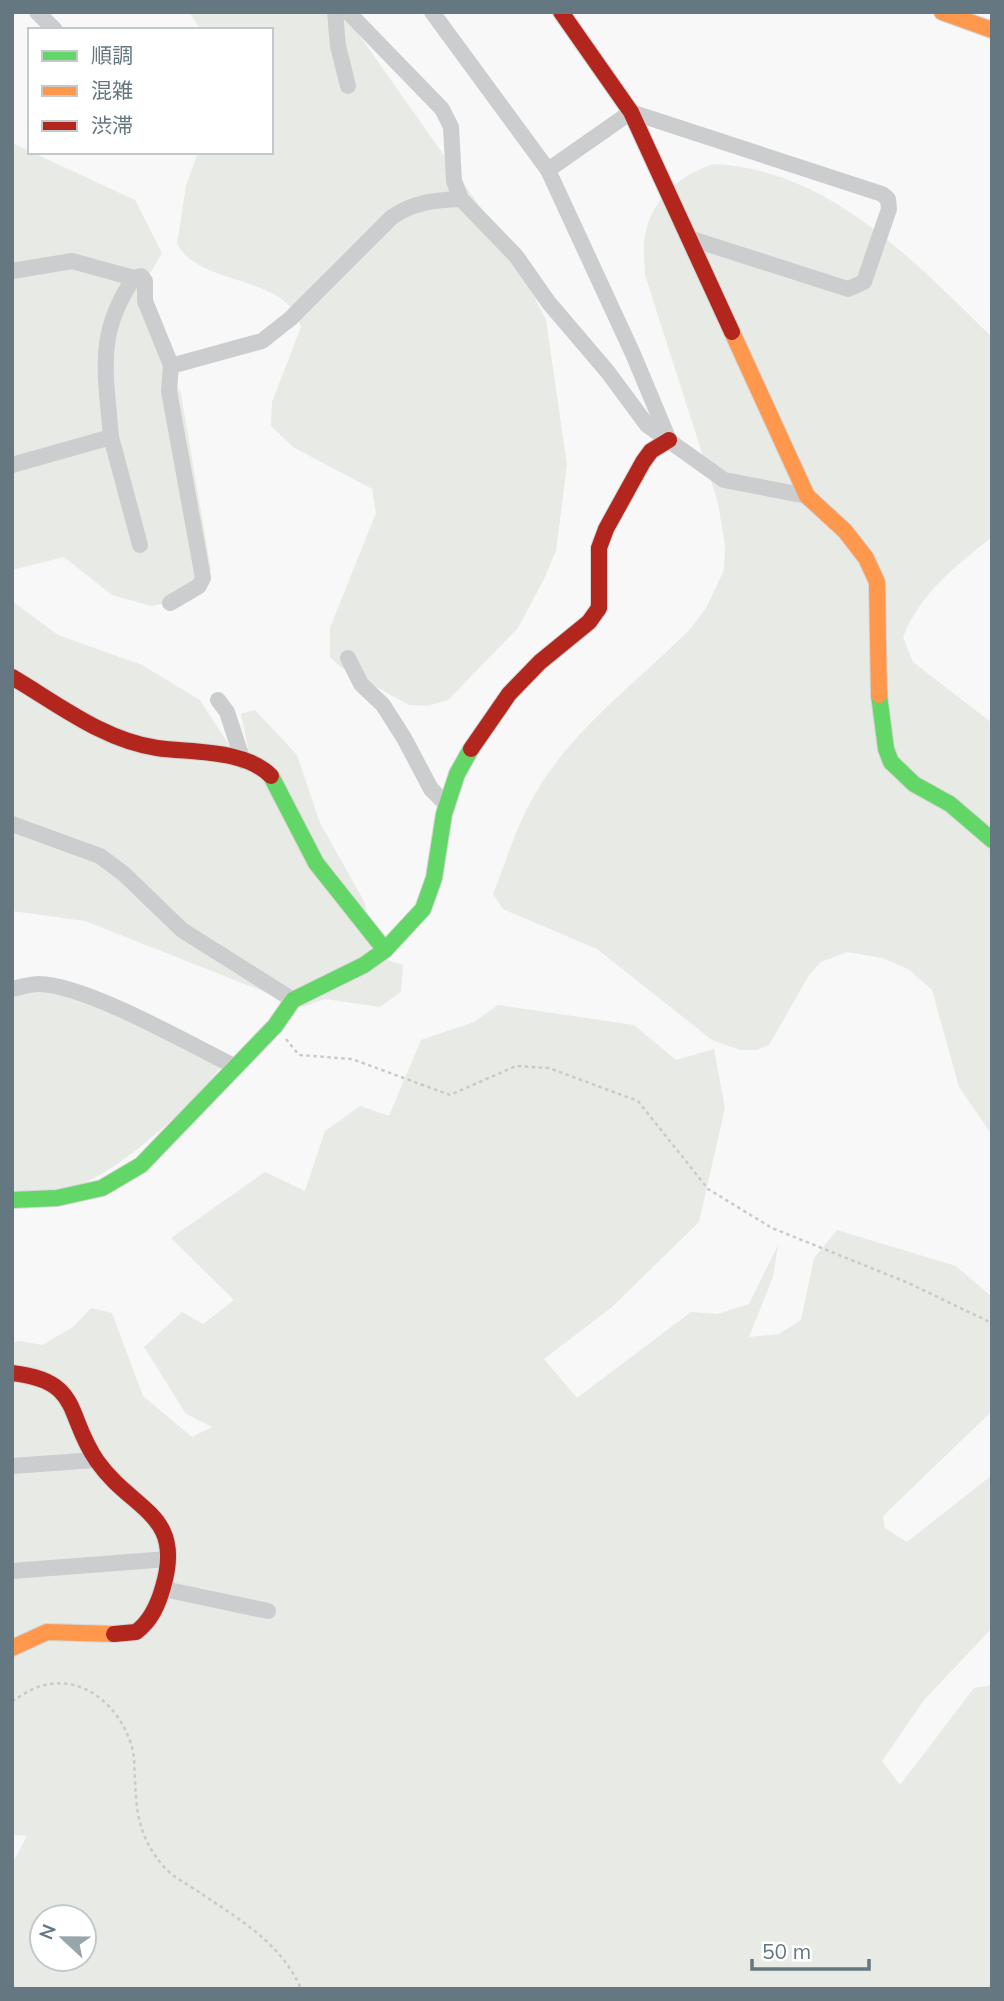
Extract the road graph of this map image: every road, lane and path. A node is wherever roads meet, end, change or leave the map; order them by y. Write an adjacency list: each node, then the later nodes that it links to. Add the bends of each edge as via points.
1 (37, 12): 7 (street)
2 (335, 12): 9 (street)
3 (348, 12): 12 (street, via 442,109 451,127 454,181)
4 (432, 12): 11 (street)
5 (561, 12): 10 (main road)
6 (942, 12): 8 (main road)
7 (53, 28)
8 (992, 30)
9 (348, 86)
10 (631, 112): 11 (street); 13 (main road); 13 (street, via 882,194 890,209 864,282 857,288 848,289)
11 (548, 170): 18 (street)
12 (461, 199): 16 (street, via 432,200 392,217 262,341); 18 (street, via 516,256 647,425)
13 (692, 239): 20 (main road)
14 (12, 271): 15 (street, via 72,261)
15 (134, 278): 16 (street, via 141,275 145,281 145,301); 17 (street, via 119,299 107,332)
16 (171, 365): 22 (street, via 169,391 203,578 199,586)
17 (111, 437): 19 (street); 21 (street)
18 (668, 440): 20 (street, via 724,480); 27 (main road, via 643,462 606,528 599,548 599,608 589,622 540,662 482,729)
19 (12, 465)
20 (807, 496): 29 (main road, via 845,531 877,582 877,691 891,762 914,784 950,804)
21 (140, 545)
22 (170, 603)
23 (348, 658): 27 (street, via 361,684 383,705 431,789)
24 (12, 677): 26 (main road, via 111,734 142,746)
25 (218, 700): 26 (street, via 227,712)
26 (243, 761): 30 (main road, via 268,771 283,793 305,847)
27 (446, 805): 30 (main road, via 434,878 423,909)
28 (12, 824): 32 (street, via 100,856 181,930)
29 (992, 839)
30 (385, 950): 32 (main road)
31 (12, 989): 34 (street, via 38,984 72,991)
32 (293, 1000): 33 (main road)
33 (275, 1026): 34 (main road); 36 (path, via 299,1055 352,1059 450,1095 516,1066 549,1068 638,1101 708,1189 772,1228 906,1282)
34 (236, 1067): 35 (main road, via 141,1165 102,1188 57,1198)
35 (12, 1200)
36 (992, 1323)
37 (12, 1373): 38 (main road, via 47,1377 59,1385)
38 (95, 1460): 39 (street); 40 (main road, via 161,1523 168,1539)
39 (12, 1466)
40 (168, 1559): 41 (street); 42 (main road)
41 (12, 1571)
42 (164, 1589): 43 (street); 44 (main road, via 154,1614 140,1631 130,1635 47,1632)
43 (268, 1611)
44 (12, 1648)
45 (12, 1700): 46 (path, via 41,1686 63,1683 82,1686 104,1700 124,1726 133,1749 136,1815 144,1840 166,1869 266,1938)
46 (301, 1989)

